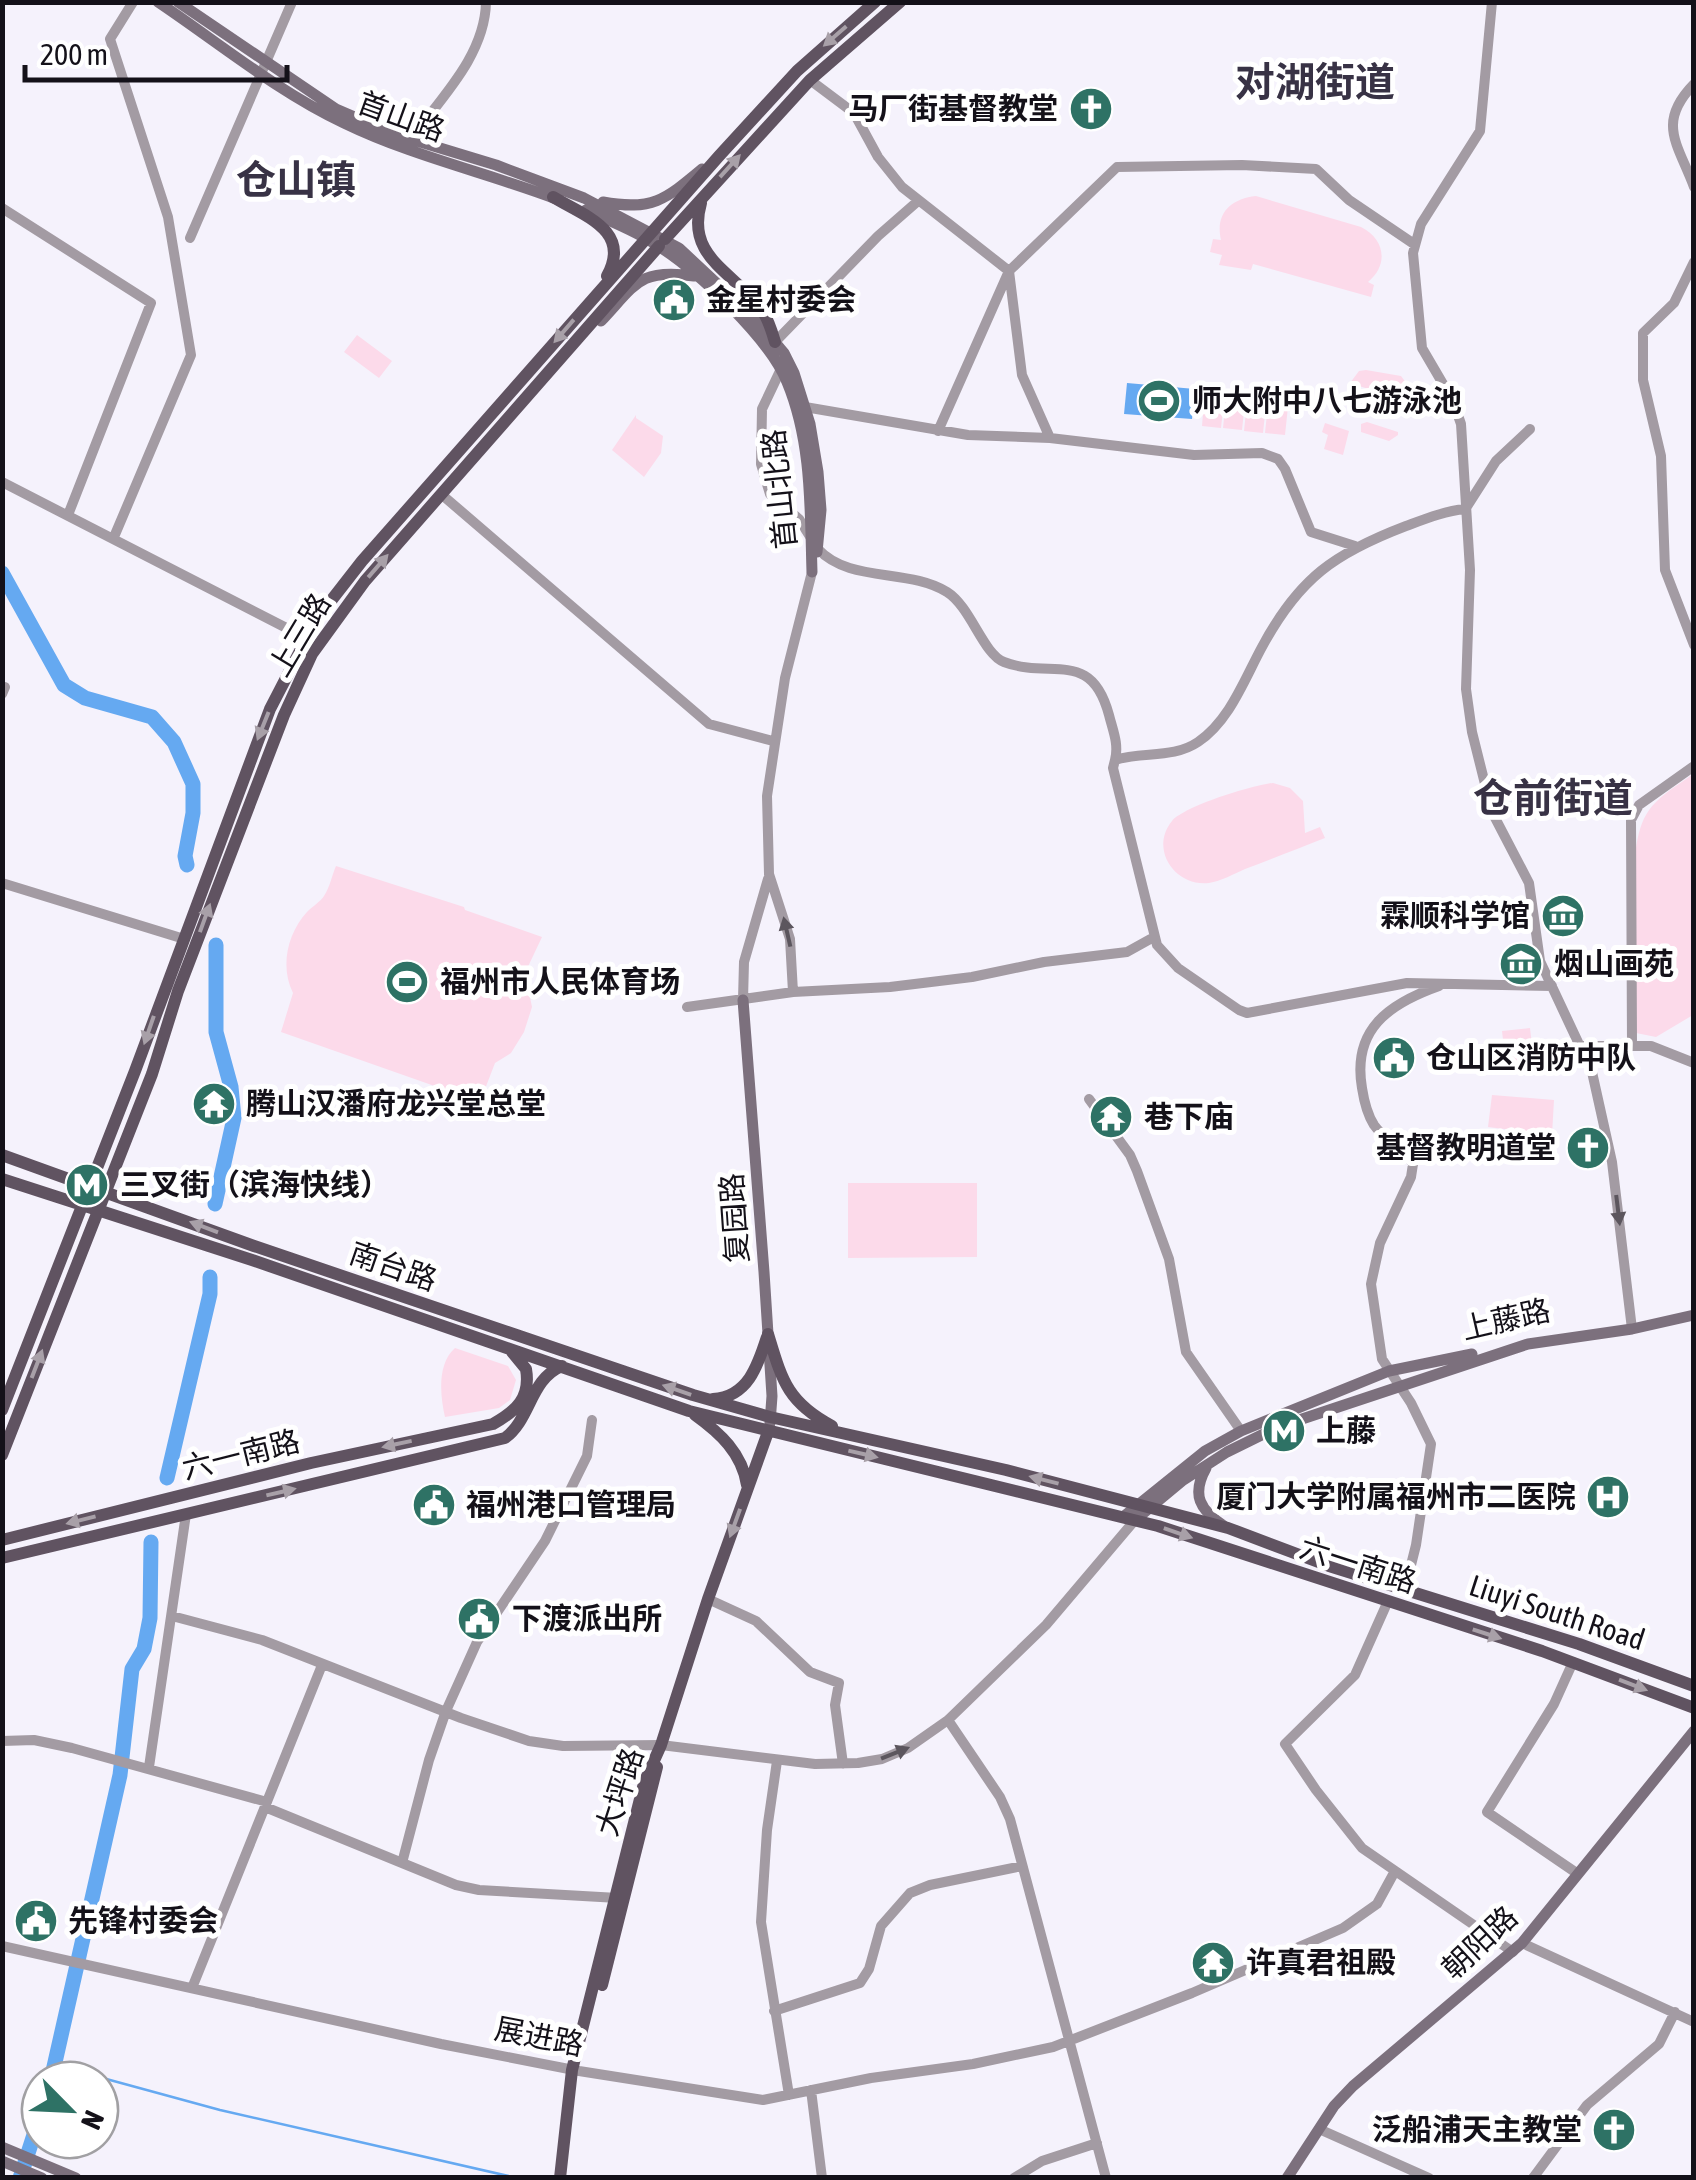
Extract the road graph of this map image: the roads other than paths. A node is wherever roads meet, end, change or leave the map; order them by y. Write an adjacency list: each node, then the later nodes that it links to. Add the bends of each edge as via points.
1 (134, 2): 38 (street, via 110,40 168,217 191,355)
2 (158, 2): 9 (main road, 首山路)
3 (178, 2): 9 (main road, 首山路)
4 (292, 2): 9 (street)
5 (486, 2): 12 (street, via 484,26 465,66)
6 (876, 2): 13 (main road, 上三路, one-way to 13, via 797,71)
7 (900, 2): 10 (main road, 上三路)
8 (1492, 2): 22 (street, via 1480,130)
9 (264, 68): 12 (main road, 首山路, via 336,110); 15 (main road, 首山路, via 324,113 361,131); 20 (street)
10 (810, 80): 16 (main road, 上三路, one-way to 10); 18 (street, via 854,113 886,169)
11 (1694, 84): 14 (street, via 1671,118)
12 (410, 140): 17 (main road, 首山路)
13 (718, 156): 17 (main road, via 651,204); 21 (main road, 上三路)
14 (1694, 187)
15 (553, 197): 21 (main road, 首山路); 26 (main road, via 593,219 611,238 612,265)
16 (703, 197): 21 (main road, 上三路); 28 (main road, via 700,243 763,311)
17 (584, 198): 21 (main road, 首山路)
18 (918, 200): 24 (street); 28 (street)
19 (2, 208): 37 (street, via 150,303)
20 (190, 238)
21 (656, 239): 25 (main road, 首山北路); 26 (main road, 上三路); 27 (main road, 上三路); 28 (main road, 首山北路, via 728,292)
22 (1414, 244): 24 (street, via 1316,169 1117,167); 36 (street, via 1419,336 1458,414)
23 (1694, 262): 43 (street, via 1674,304 1642,334 1641,356 1661,456 1665,570)
24 (1009, 272): 32 (street); 33 (street, via 1022,375)
25 (694, 276): 27 (main road, via 650,274); 29 (main road, 首山北路, via 751,328)
26 (594, 298): 42 (main road, 上三路, one-way to 42, via 362,561)
27 (585, 331): 35 (main road, 上三路)
28 (775, 342): 30 (main road, 首山北路)
29 (781, 369): 39 (main road, 首山北路, via 798,416); 39 (street, via 762,409 761,464 770,494 799,519)
30 (805, 407): 32 (street); 39 (main road, 首山北路, via 820,487)
31 (1530, 429): 36 (street, via 1496,462)
32 (938, 432): 33 (street)
33 (1050, 438): 40 (street, via 1194,455 1265,454 1285,468 1311,532)
34 (2, 482): 37 (street)
35 (440, 494): 44 (street, via 708,724); 63 (main road, 上三路, one-way to 35, via 304,669 352,596)
36 (1465, 509): 40 (street); 52 (street, via 1472,732 1492,812 1529,883 1538,955)
37 (68, 515): 38 (street)
38 (114, 537): 42 (street)
39 (814, 544): 41 (main road, 首山北路); 45 (street, via 842,565 947,592 1004,662 1092,680 1103,693 1117,745)
40 (1356, 546): 45 (street, via 1295,598 1204,738 1179,751)
41 (812, 572): 44 (street)
42 (306, 638): 49 (main road, 上三路, one-way to 49, via 270,709)
43 (1694, 645)
44 (773, 741): 47 (street)
45 (1114, 764): 50 (street)
46 (1694, 766): 56 (street, via 1640,804 1631,820)
47 (769, 874): 53 (street, one-way to 47, via 790,938); 54 (street, via 744,962)
48 (2, 883): 49 (street)
49 (182, 938): 62 (main road, 上三路, one-way to 62)
50 (1154, 938): 51 (street, via 1178,968 1247,1013 1396,984); 53 (street, via 1127,952 972,978)
51 (1446, 983): 52 (street); 71 (street, via 1382,1017 1359,1056 1371,1120 1413,1164 1371,1275 1380,1354)
52 (1552, 986): 57 (street)
53 (793, 992): 54 (street)
54 (743, 1000): 55 (street); 68 (main road, 复园路)
55 (687, 1007)
56 (1632, 1044): 57 (street); 58 (street)
57 (1583, 1046): 67 (street, one-way to 67, via 1612,1162)
58 (1694, 1063)
59 (1089, 1098): 80 (street, via 1138,1172 1170,1259 1186,1352)
60 (2, 1154): 62 (main road, 南台路)
61 (2, 1179): 64 (main road, 南台路)
62 (89, 1185): 63 (main road, 南台路); 64 (main road, 上三路)
63 (106, 1191): 65 (main road, 上三路); 74 (main road, 南台路, one-way to 63)
64 (81, 1205): 65 (main road, 南台路); 72 (main road, 上三路)
65 (98, 1210): 69 (main road, 南台路); 82 (main road, 上三路, one-way to 65)
66 (1694, 1311): 67 (main road)
67 (1632, 1329): 71 (main road, 上藤路, via 1620,1322); 73 (main road, via 1528,1344)
68 (768, 1334): 74 (main road, via 744,1386); 77 (main road, 复园路); 81 (main road, via 795,1400)
69 (498, 1344): 70 (main road, 南台路); 89 (main road, 六一南路, one-way to 89, via 518,1357 528,1377 523,1401 493,1424)
70 (562, 1366): 76 (main road, 南台路); 86 (main road, 六一南路, one-way to 70, via 505,1438 542,1380)
71 (1389, 1371): 73 (street); 80 (main road, 上藤路)
72 (8, 1374): 75 (main road, 上三路)
73 (1399, 1384): 83 (main road, via 1278,1427); 91 (street, via 1431,1444)
74 (707, 1399): 77 (main road, 南台路)
75 (2, 1410)
76 (689, 1411): 79 (main road, 南台路); 84 (main road, via 732,1448)
77 (770, 1417): 79 (main road, 复园路); 81 (main road, 六一南路)
78 (592, 1420): 99 (street, via 590,1450 546,1541 477,1642)
79 (768, 1432): 84 (main road, 大坪路); 87 (main road, 六一南路, one-way to 87)
80 (1241, 1432): 85 (main road, 上藤路, via 1205,1452)
81 (847, 1434): 85 (main road, 六一南路, one-way to 81)
82 (2, 1455)
83 (1207, 1465): 85 (main road); 88 (main road, via 1199,1502)
84 (748, 1487): 92 (main road, 大坪路, one-way to 92)
85 (1144, 1506): 87 (main road); 88 (main road, 六一南路)
86 (186, 1514): 90 (main road, 六一南路); 94 (street)
87 (1129, 1518): 93 (main road, 六一南路, one-way to 93); 100 (street, via 1046,1625)
88 (1228, 1528): 91 (main road, 六一南路)
89 (2, 1540)
90 (2, 1558)
91 (1405, 1589): 97 (main road, Liuyi South Road)
92 (708, 1599): 103 (main road, 大坪路); 105 (street, via 756,1620 810,1672 839,1684 835,1705)
93 (1388, 1601): 95 (main road, 六一南路, one-way to 95); 110 (street, via 1355,1675 1285,1744 1356,1840)
94 (172, 1616): 96 (street, via 262,1640); 106 (street)
95 (1572, 1662): 98 (main road, 六一南路, one-way to 98); 111 (street, via 1554,1704 1487,1812)
96 (322, 1665): 99 (street); 107 (street)
97 (1694, 1686)
98 (1694, 1708)
99 (446, 1712): 103 (street, via 551,1745); 108 (street)
100 (948, 1720): 105 (street, one-way to 100, via 900,1752); 109 (street, via 1004,1804)
101 (1694, 1731): 111 (main road, 朝阳路)
102 (2, 1741): 106 (street, via 34,1740)
103 (661, 1745): 104 (street); 112 (main road, 大坪路)
104 (777, 1761): 105 (street); 116 (street, via 761,1904)
105 (843, 1764)
106 (142, 1766): 107 (street)
107 (266, 1805): 108 (street); 115 (street)
108 (402, 1863): 112 (street, via 471,1888)
109 (1022, 1866): 116 (street, via 910,1893 881,1926 870,1970 860,1982); 119 (street)
110 (1394, 1870): 114 (street); 119 (street, 展进路, via 1377,1904 1343,1928)
111 (1578, 1874): 114 (main road, 朝阳路)
112 (619, 1898): 120 (main road, 大坪路)
113 (2, 1946): 115 (street, 展进路)
114 (1518, 1947): 117 (street); 123 (main road, 朝阳路, via 1353,2086)
115 (192, 1988): 120 (street, 展进路)
116 (774, 2010): 122 (street)
117 (1675, 2012): 118 (street); 135 (street, via 1659,2044 1587,2105)
118 (1694, 2022)
119 (1069, 2042): 121 (street, 展进路); 124 (street)
120 (576, 2070): 122 (street, 展进路, via 755,2100); 127 (main road); 129 (main road)
121 (810, 2090): 122 (street, 展进路); 130 (street)
122 (789, 2095)
123 (1319, 2129): 133 (main road, 朝阳路); 134 (street)
124 (1096, 2144): 131 (street); 132 (street)
125 (7, 2156): 126 (main road)
126 (39, 2172): 128 (main road)
127 (560, 2177)
128 (76, 2178)
129 (568, 2178)
130 (822, 2178)
131 (1014, 2178)
132 (1106, 2178)
133 (1288, 2178)
134 (1429, 2178)
135 (1533, 2178)

